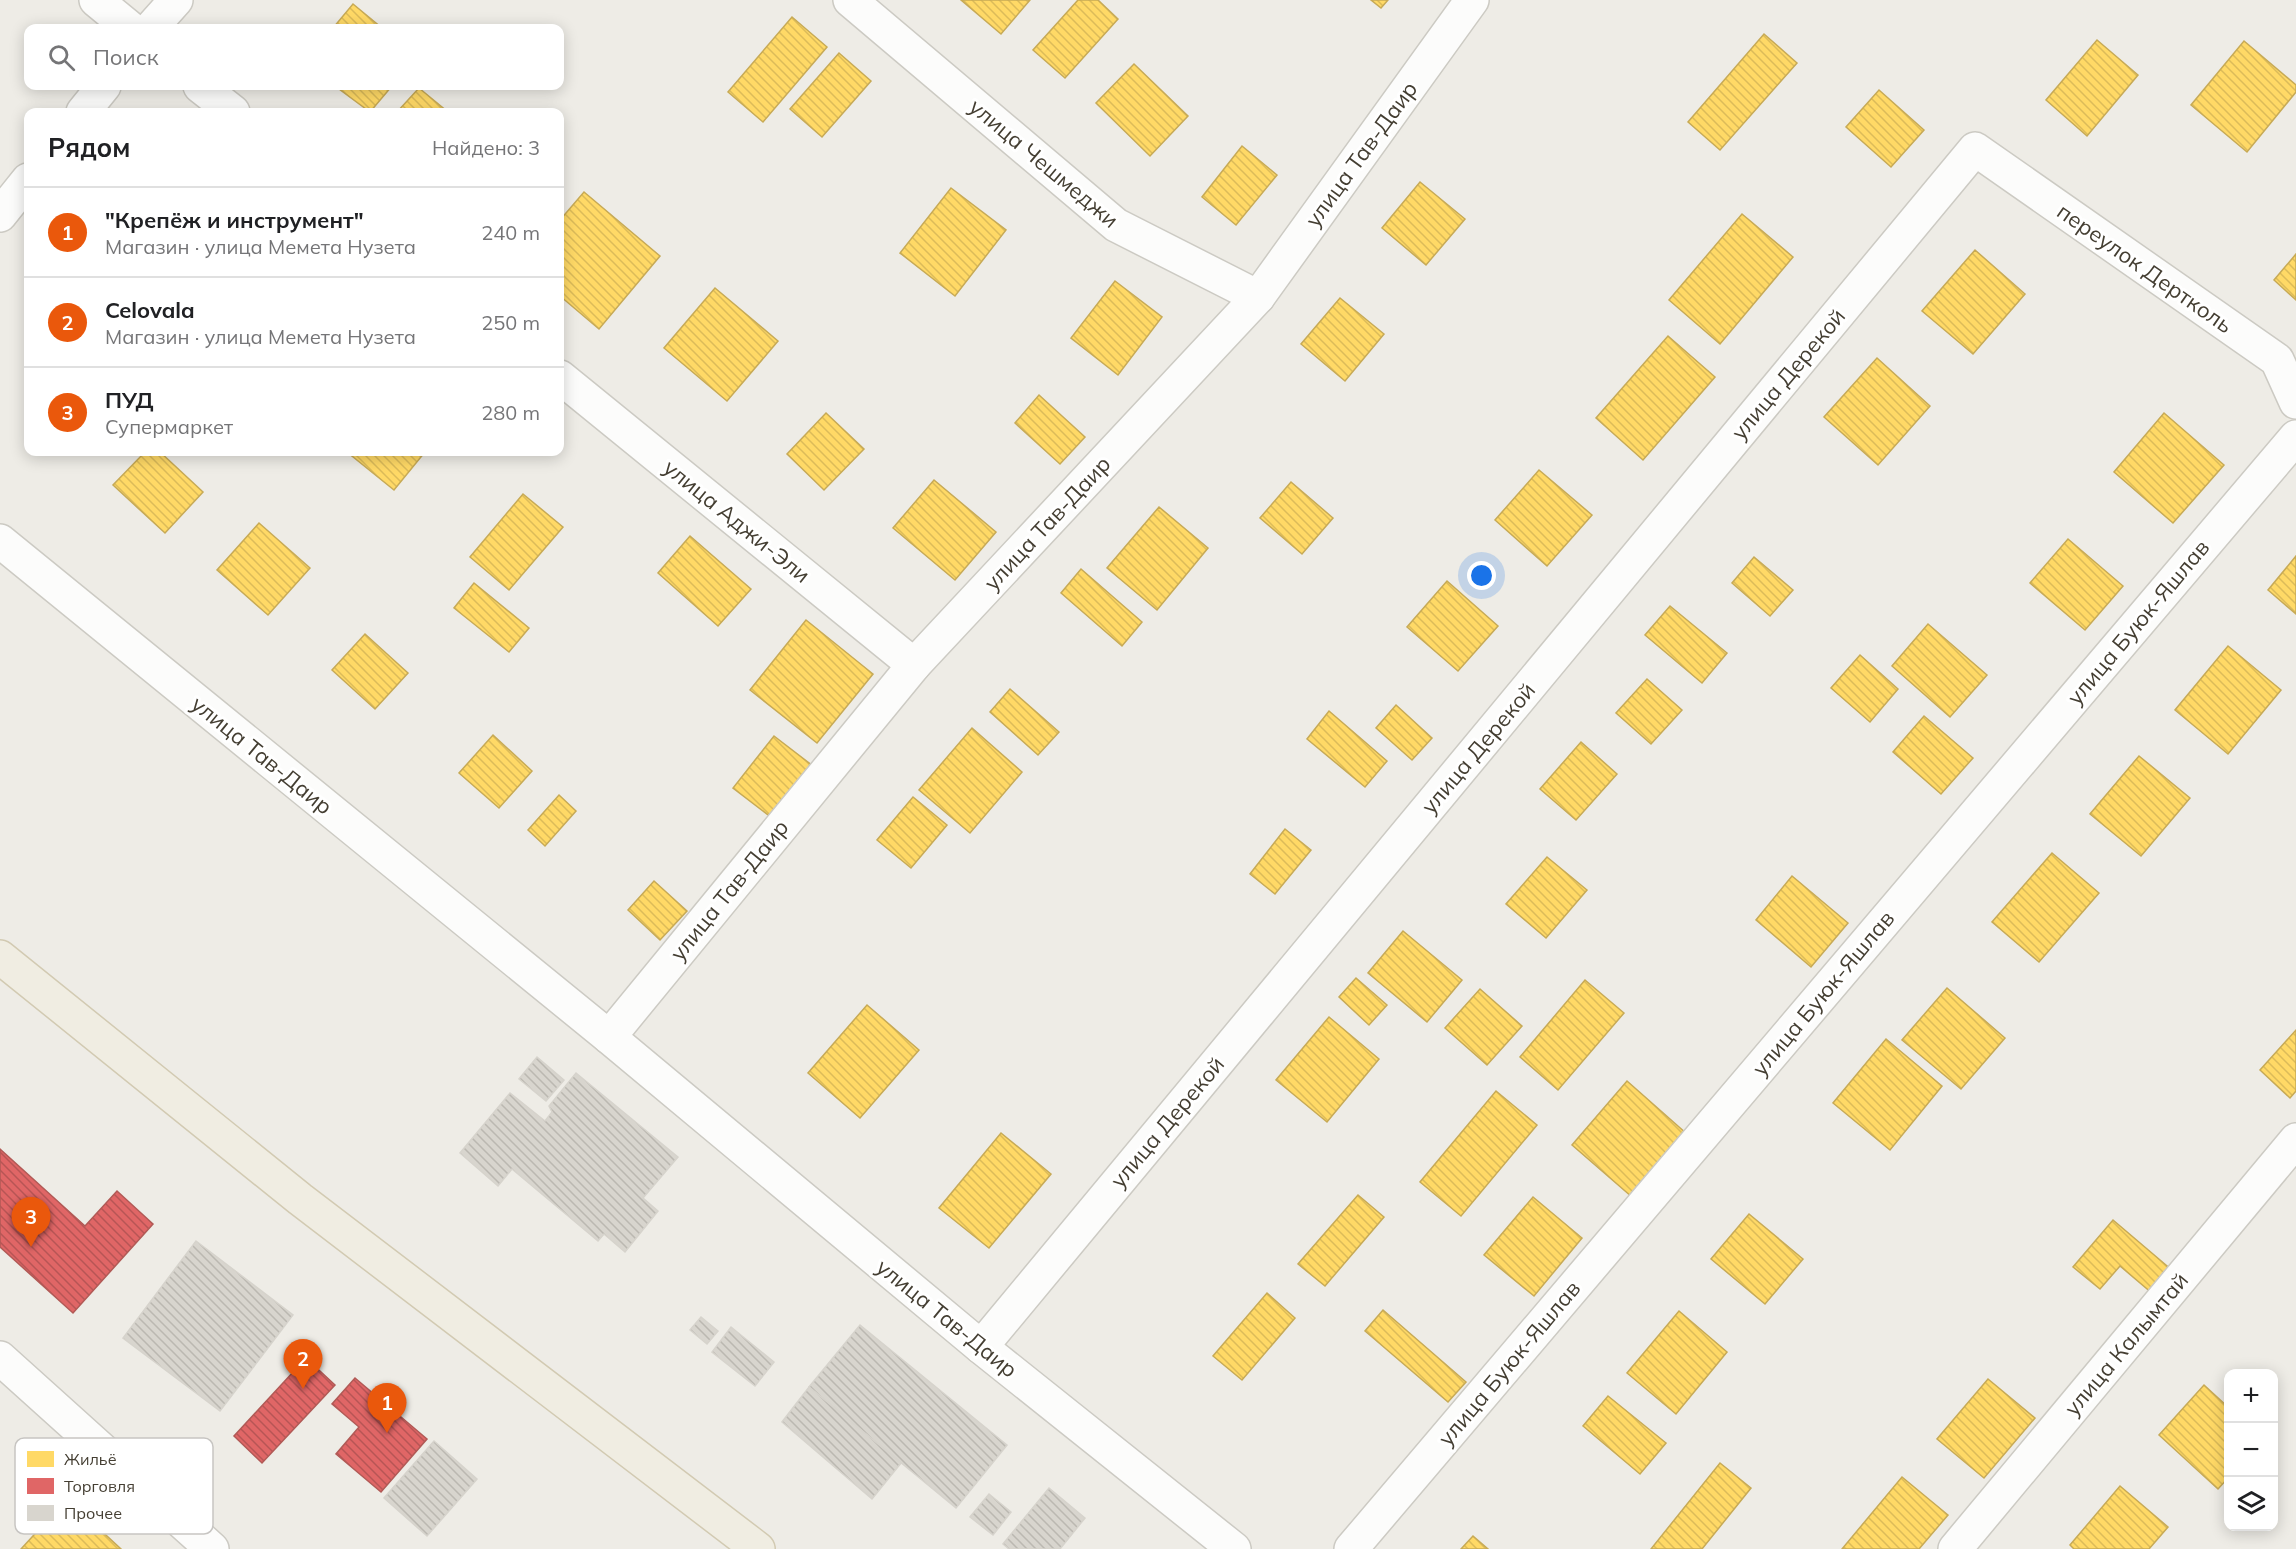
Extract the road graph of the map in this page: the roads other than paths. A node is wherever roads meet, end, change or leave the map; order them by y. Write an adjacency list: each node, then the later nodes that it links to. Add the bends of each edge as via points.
1 (96, 0): 5 (street)
2 (176, 0): 6 (street)
3 (850, 0): 14 (street, улица Чешмеджи, via 1116,225)
4 (1472, 0): 14 (street, улица Тав-Даир)
5 (125, 24)
6 (155, 24)
7 (101, 90): 9 (street)
8 (205, 90): 10 (street)
9 (86, 108)
10 (228, 108)
11 (1975, 149): 16 (street, переулок Дертколь, via 2277,360); 23 (street, улица Дерекой)
12 (24, 185): 13 (street)
13 (0, 215)
14 (1258, 297): 19 (street, улица Тав-Даир)
15 (564, 380): 19 (street, улица Аджи-Эли)
16 (2296, 402)
17 (2296, 437): 30 (street, улица Буюк-Яшлав)
18 (0, 541): 21 (street, улица Тав-Даир)
19 (914, 665): 21 (street, улица Тав-Даир)
20 (0, 957): 28 (main road, via 300,1198)
21 (609, 1037): 23 (street, улица Тав-Даир)
22 (2296, 1140): 31 (street, улица Калымтай)
23 (981, 1347): 29 (street, улица Тав-Даир)
24 (0, 1358): 25 (street)
25 (89, 1438)
26 (195, 1534): 27 (street)
27 (212, 1549)
28 (758, 1549)
29 (1234, 1549)
30 (1351, 1549)
31 (1955, 1549)

